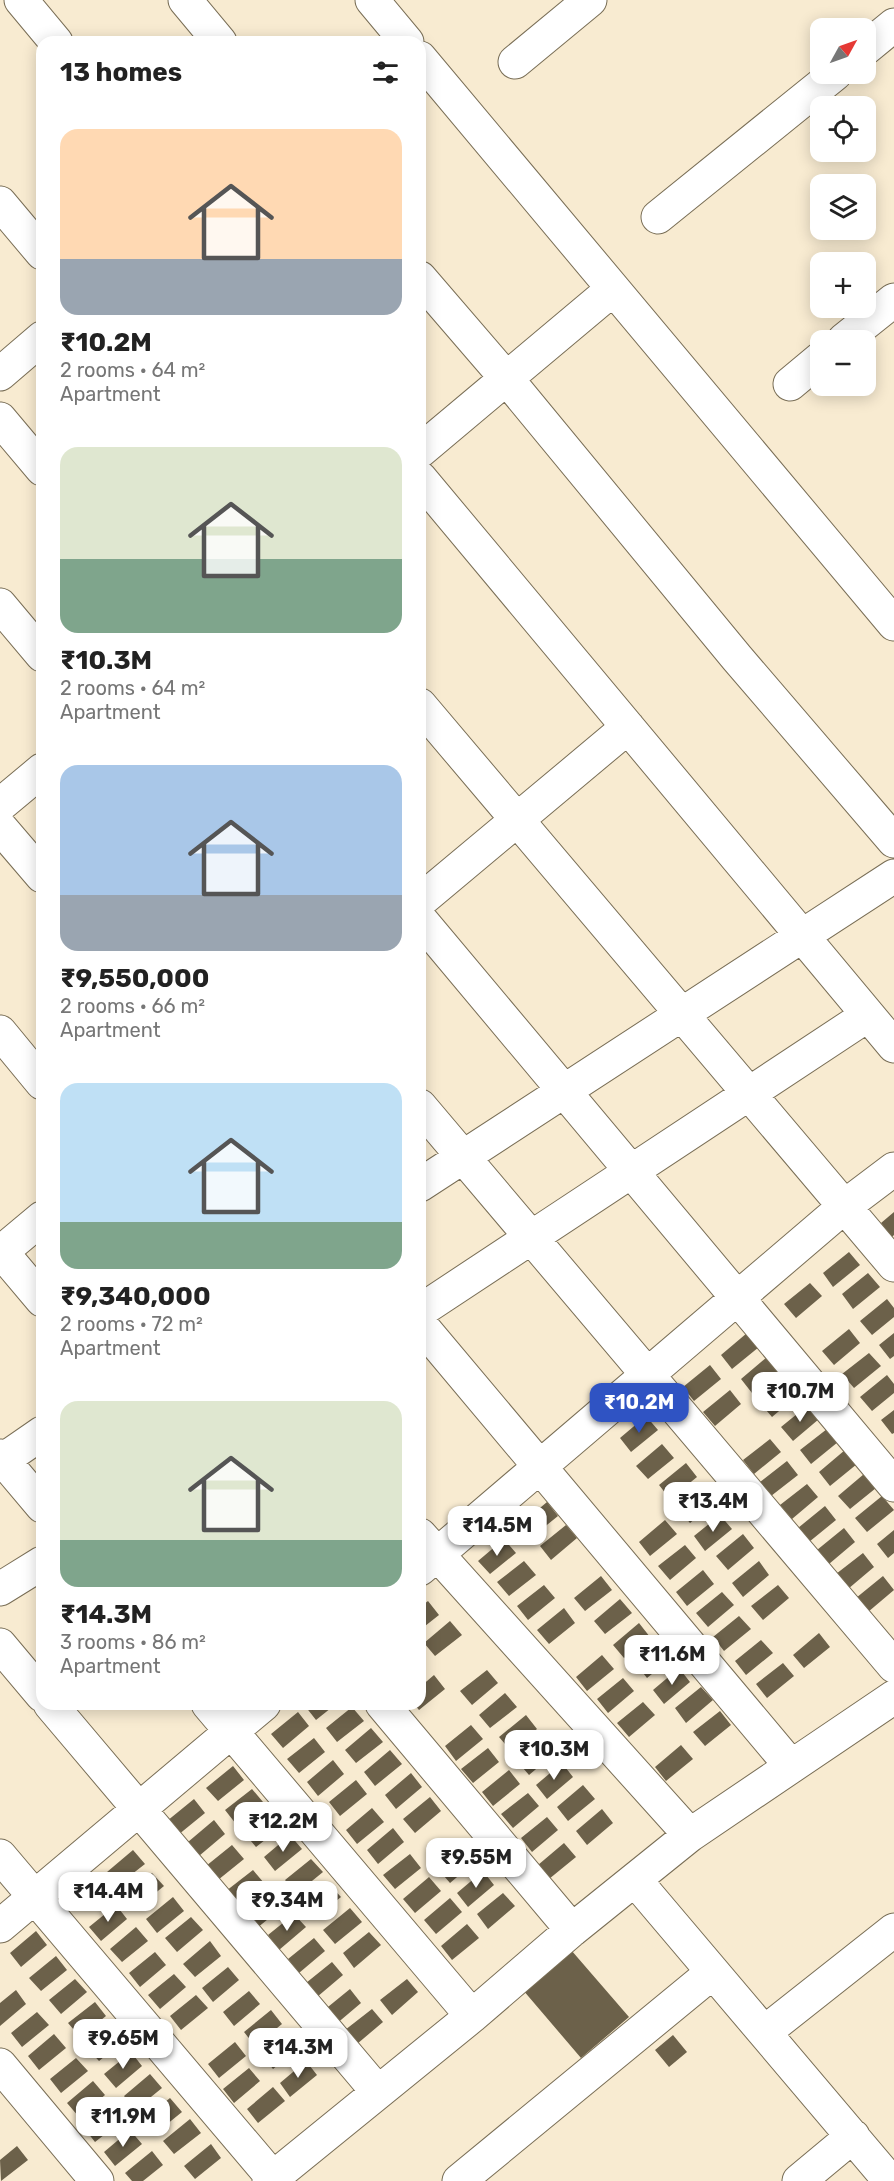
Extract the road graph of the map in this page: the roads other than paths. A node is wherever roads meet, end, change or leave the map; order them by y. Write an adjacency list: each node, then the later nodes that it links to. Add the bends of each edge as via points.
1 (21, 0): 6 (street)
2 (185, 0): 7 (street)
3 (372, 0): 8 (street)
4 (590, 0): 10 (street)
5 (894, 24): 9 (street)
6 (51, 36)
7 (215, 36)
8 (402, 36)
9 (876, 39)
10 (515, 62)
11 (426, 65): 17 (street)
12 (823, 84): 14 (street)
13 (0, 203): 15 (street)
14 (658, 217)
15 (36, 246)
16 (426, 285): 23 (street)
17 (613, 289): 23 (street); 30 (street)
18 (894, 300): 19 (street)
19 (856, 330)
20 (36, 343): 22 (street)
21 (810, 367): 24 (street)
22 (0, 374)
23 (507, 379): 26 (street); 38 (street)
24 (790, 384)
25 (0, 419): 27 (street)
26 (426, 446)
27 (36, 462)
28 (426, 485): 33 (street)
29 (0, 605): 31 (street)
30 (894, 624)
31 (36, 648)
32 (426, 712): 36 (street)
33 (628, 727): 36 (street); 43 (street)
34 (36, 775): 35 (street)
35 (0, 805)
36 (516, 820): 41 (street); 45 (street)
37 (0, 827): 39 (street)
38 (894, 841)
39 (36, 869)
40 (894, 876): 43 (street)
41 (426, 896)
42 (426, 926): 49 (street)
43 (802, 936): 44 (street); 45 (street)
44 (868, 1015): 47 (street); 50 (street)
45 (681, 1016): 49 (street); 50 (street)
46 (0, 1032): 48 (street)
47 (894, 1046)
48 (36, 1076)
49 (564, 1091): 52 (street); 54 (street)
50 (749, 1094): 54 (street); 56 (street)
51 (426, 1113): 52 (street)
52 (463, 1157): 55 (street); 58 (street)
53 (894, 1169): 56 (street)
54 (632, 1171): 58 (street); 62 (street)
55 (426, 1181)
56 (845, 1206): 60 (street); 62 (street)
57 (36, 1223): 59 (street)
58 (531, 1238): 63 (street); 65 (street)
59 (0, 1252): 61 (street)
60 (894, 1265)
61 (36, 1293)
62 (738, 1298): 65 (street); 69 (street)
63 (426, 1307)
64 (426, 1331): 68 (street)
65 (647, 1375): 68 (street); 75 (street)
66 (36, 1437): 67 (street)
67 (1, 1459): 70 (street)
68 (540, 1466): 71 (street); 83 (street)
69 (894, 1485)
70 (36, 1499)
71 (426, 1553): 85 (street)
72 (36, 1567): 73 (street)
73 (0, 1589)
74 (0, 1645): 76 (street)
75 (894, 1666)
76 (36, 1688)
77 (894, 1697): 83 (street)
78 (55, 1710): 84 (street)
79 (213, 1710): 82 (street)
80 (257, 1710): 82 (street)
81 (387, 1710): 90 (street)
82 (232, 1732): 84 (street); 93 (street)
83 (792, 1766): 85 (street)
84 (139, 1810): 88 (street); 96 (street)
85 (690, 1835): 87 (street)
86 (0, 1856): 88 (street)
87 (635, 1880): 90 (street); 92 (street)
88 (35, 1897): 89 (street); 99 (street)
89 (0, 1926)
90 (572, 1930): 93 (street)
91 (894, 1930): 94 (street)
92 (713, 1972): 94 (street); 101 (street)
93 (472, 2016): 96 (street)
94 (765, 2032): 97 (street)
95 (0, 2065): 100 (street)
96 (377, 2091): 99 (street)
97 (854, 2136): 98 (street); 102 (street)
98 (888, 2168)
99 (271, 2180)
100 (97, 2181)
101 (459, 2181)
102 (799, 2181)

